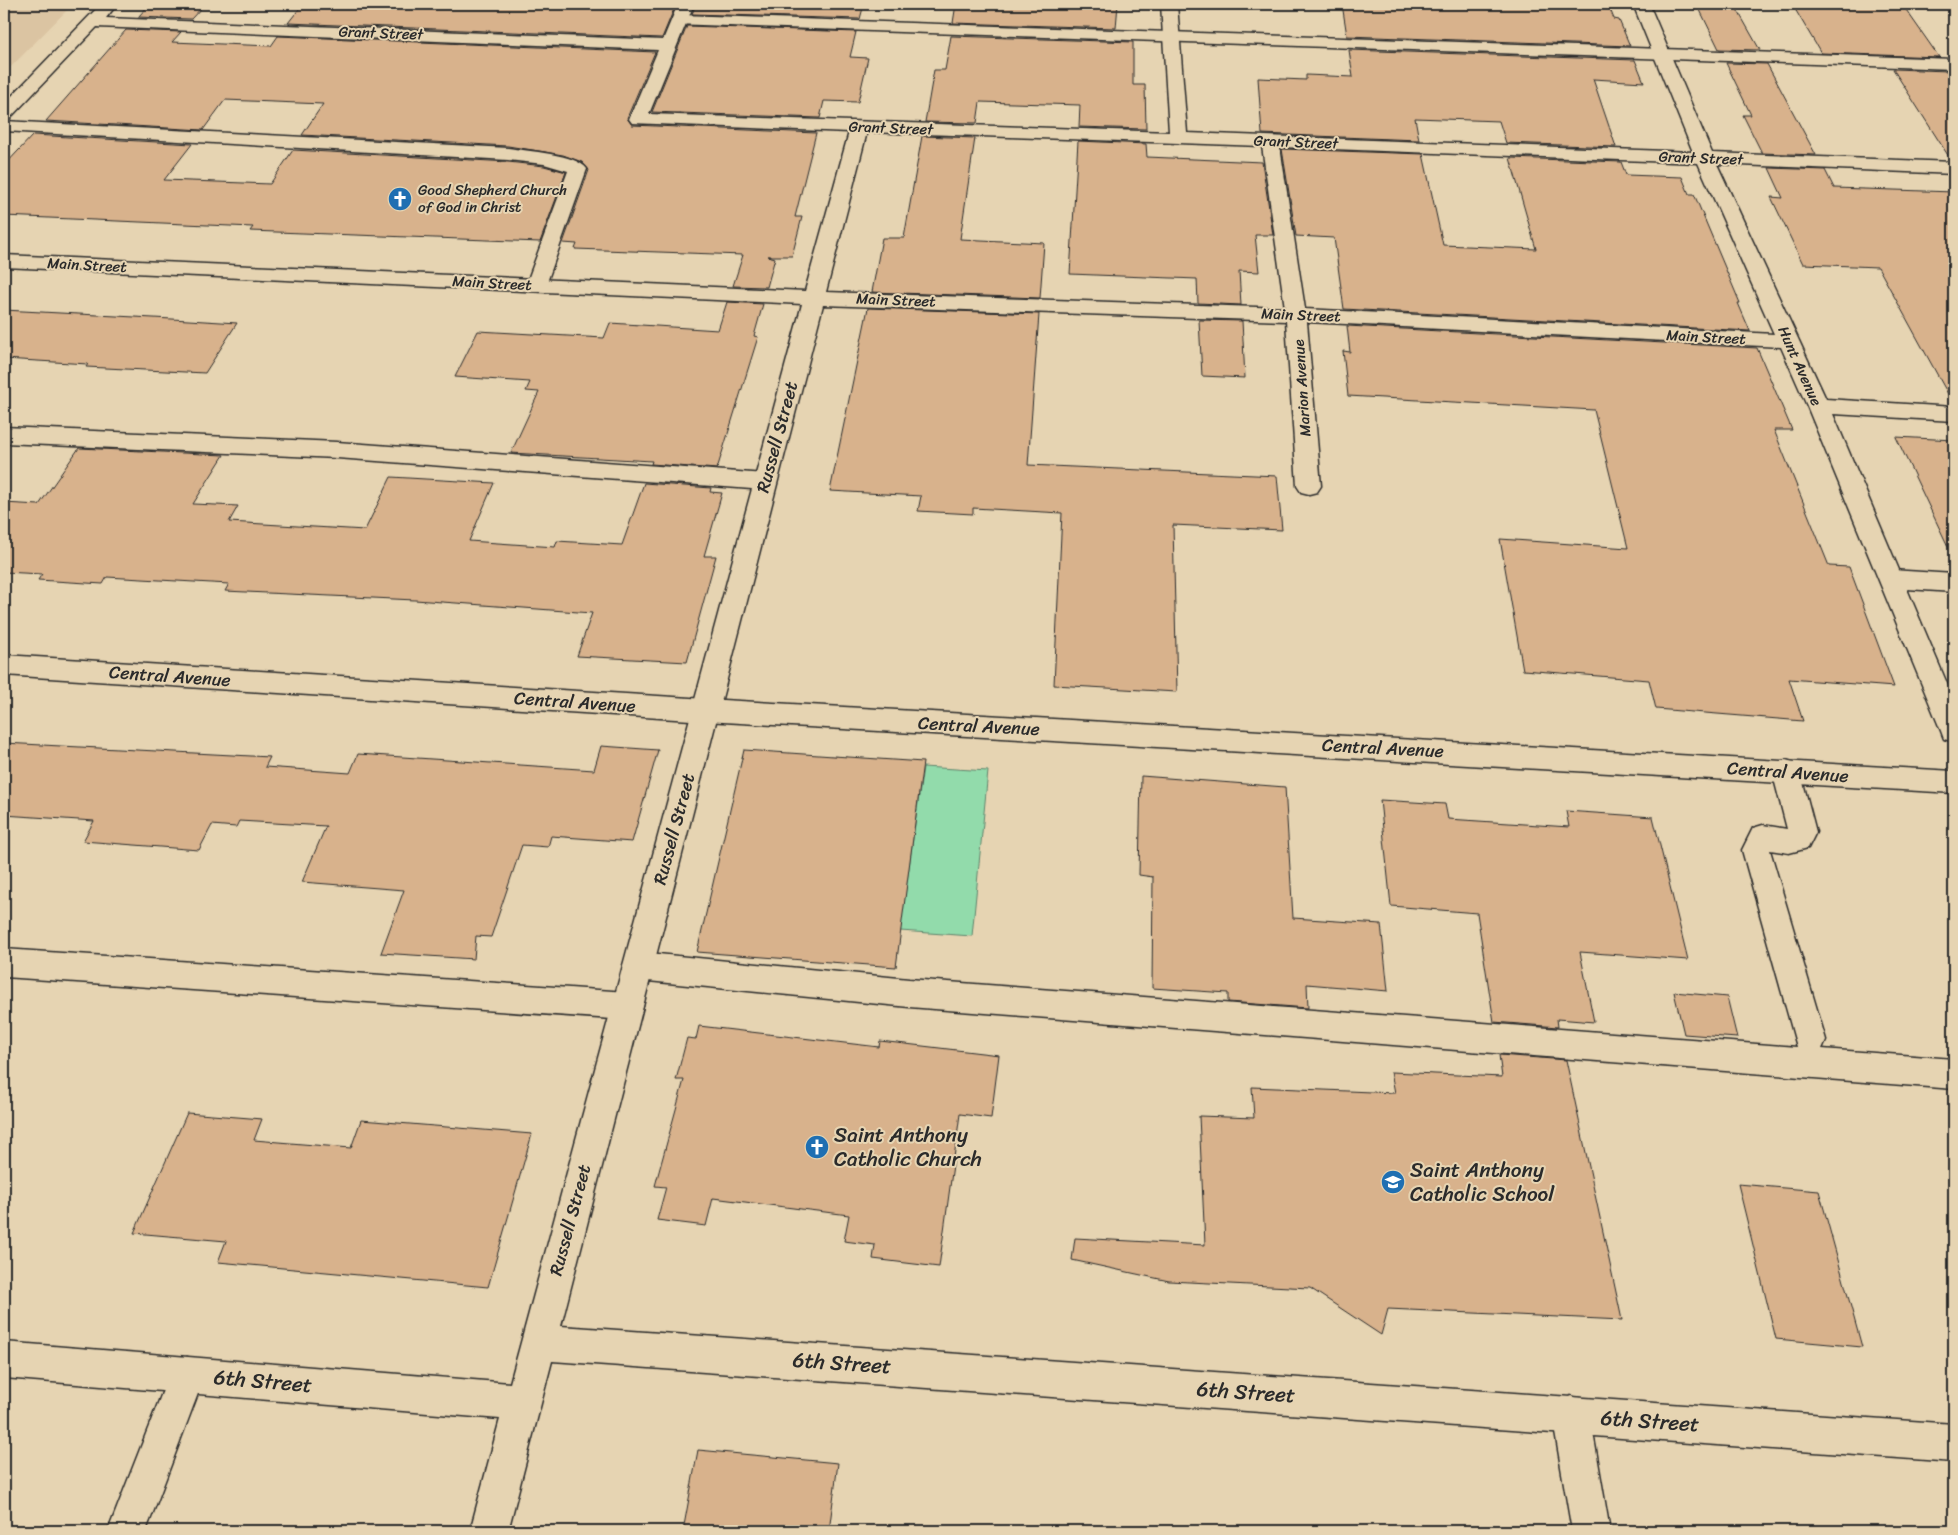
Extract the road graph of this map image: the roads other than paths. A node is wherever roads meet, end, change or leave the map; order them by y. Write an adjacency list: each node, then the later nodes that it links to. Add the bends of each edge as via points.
1 (110, 4): 6 (street)
2 (686, 4): 5 (street)
3 (1169, 4): 7 (street)
4 (1641, 4): 9 (street, Hunt Avenue)
5 (680, 20): 7 (street); 8 (street)
6 (93, 22): 8 (street, Grant Street); 11 (street)
7 (1171, 36): 9 (street); 14 (street)
8 (670, 45): 13 (street, Grant Street, via 638,119)
9 (1662, 54): 10 (street); 16 (street, Hunt Avenue)
10 (1954, 64)
11 (4, 114)
12 (4, 126): 19 (street, via 508,154 548,159 578,169)
13 (859, 127): 14 (street, Grant Street); 20 (street, Russell Street)
14 (1178, 138): 15 (street, Grant Street)
15 (1270, 141): 16 (street, Grant Street); 21 (street, Marion Avenue)
16 (1705, 158): 17 (street, Grant Street); 22 (street, Hunt Avenue)
17 (1954, 168)
18 (4, 261): 19 (street, Main Street)
19 (536, 285): 20 (street, Main Street)
20 (814, 298): 21 (street, Main Street); 26 (street, Russell Street)
21 (1296, 315): 22 (street, Main Street); 27 (street, Marion Avenue)
22 (1789, 341): 23 (street, Hunt Avenue)
23 (1818, 406): 24 (street); 28 (street, Hunt Avenue)
24 (1954, 414)
25 (4, 435): 26 (street, via 337,450)
26 (766, 482): 31 (street, Russell Street)
27 (1309, 486)
28 (1891, 580): 29 (street); 32 (street, Hunt Avenue)
29 (1954, 583)
30 (4, 665): 31 (street, Central Avenue)
31 (706, 710): 33 (street, Central Avenue); 36 (street, Russell Street)
32 (1954, 731)
33 (1786, 771): 34 (street, Central Avenue); 38 (street, via 1802,832 1798,840 1763,837 1756,850)
34 (1954, 782)
35 (4, 963): 37 (street)
36 (638, 966): 37 (street, Russell Street); 39 (street, via 909,993)
37 (627, 1006): 40 (street, Russell Street)
38 (1810, 1040)
39 (1954, 1074)
40 (538, 1342): 43 (street, Russell Street); 44 (street, 6th Street)
41 (4, 1360): 42 (street, 6th Street)
42 (187, 1375): 43 (street, 6th Street); 46 (street)
43 (523, 1402): 47 (street, Russell Street)
44 (1571, 1415): 45 (street, 6th Street); 48 (street)
45 (1954, 1443)
46 (126, 1531)
47 (489, 1531)
48 (1591, 1531)

